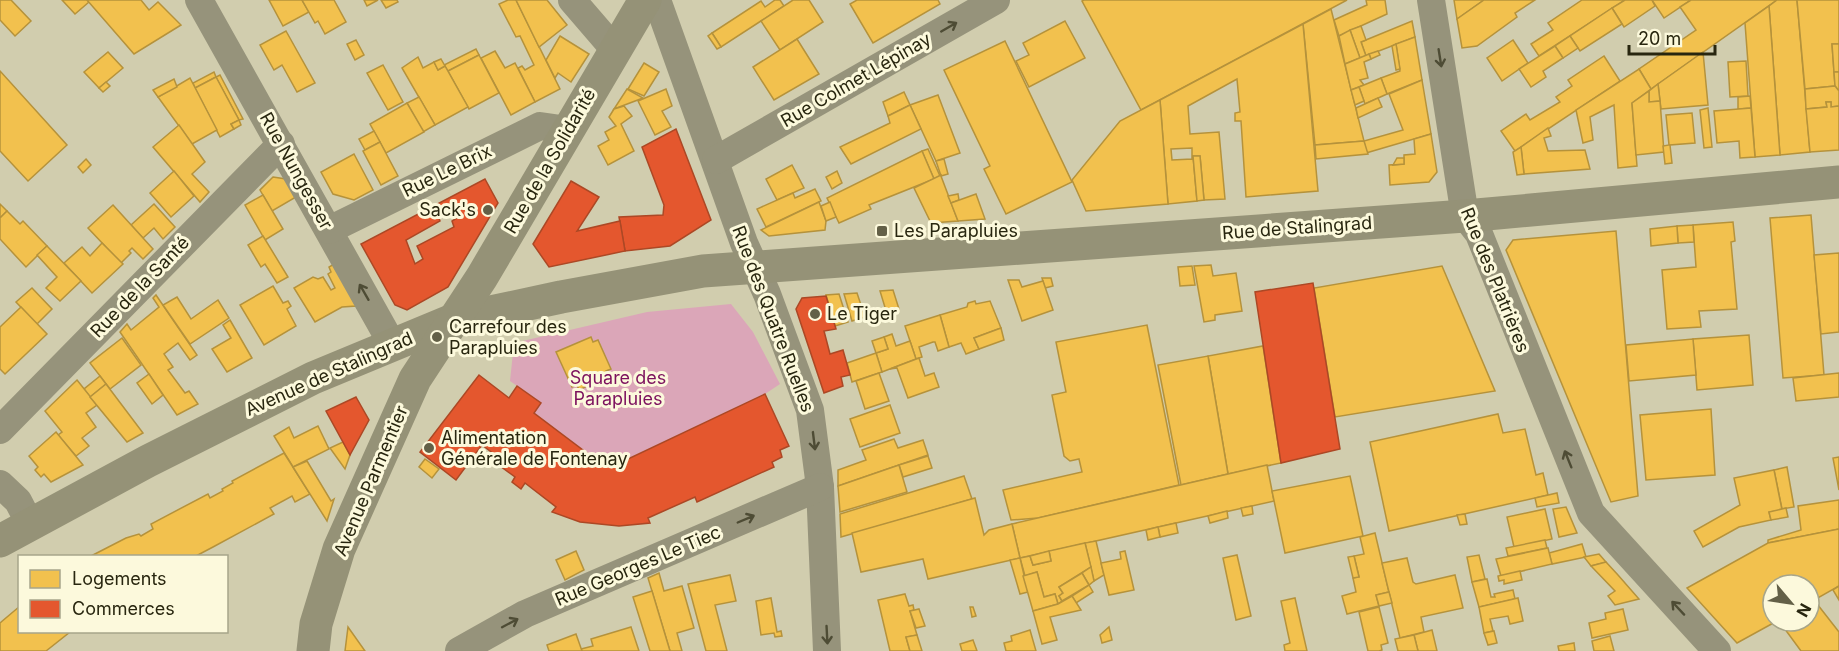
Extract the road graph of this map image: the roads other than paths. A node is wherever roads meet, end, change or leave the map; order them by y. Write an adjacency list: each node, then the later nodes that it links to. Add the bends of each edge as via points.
1 (199, 0): 9 (street, Rue Nungesser)
2 (572, 0): 7 (street)
3 (645, 0): 7 (main road, Rue de la Solidarité)
4 (657, 0): 10 (street, Rue des Quatre Ruelles)
5 (996, 0): 10 (street, Rue Colmet Lépinay, one-way to 5)
6 (1431, 0): 12 (street, Rue des Platrières, one-way to 12)
7 (615, 50): 8 (main road, Rue de la Solidarité)
8 (568, 130): 13 (street, Rue Le Brix, via 540,126); 15 (main road, Rue de la Solidarité)
9 (281, 144): 13 (street, Rue Nungesser); 17 (street, Rue de la Santé)
10 (716, 160): 14 (street, Rue des Quatre Ruelles)
11 (1839, 182): 12 (main road, Rue de Stalingrad)
12 (1465, 216): 14 (main road, Rue de Stalingrad); 25 (street, Rue des Platrières, one-way to 12, via 1591,513 1479,234)
13 (329, 230): 16 (street, Rue Nungesser, one-way to 13)
14 (754, 267): 15 (main road, Avenue de Stalingrad, via 656,279); 19 (street, Rue des Quatre Ruelles, one-way to 19, via 810,410)
15 (453, 320): 16 (main road, Avenue de Stalingrad); 22 (main road, Avenue Parmentier, via 415,379 339,549 316,624)
16 (392, 344): 20 (main road, Avenue de Stalingrad, via 312,378)
17 (0, 430)
18 (0, 484): 20 (street, via 18,501)
19 (819, 487): 23 (street, Rue Georges Le Tiec, one-way to 19, via 525,614); 24 (street, Rue des Quatre Ruelles, one-way to 24)
20 (30, 524): 21 (main road, Avenue de Stalingrad)
21 (0, 541)
22 (313, 651)
23 (459, 651)
24 (827, 651)
25 (1717, 651)

